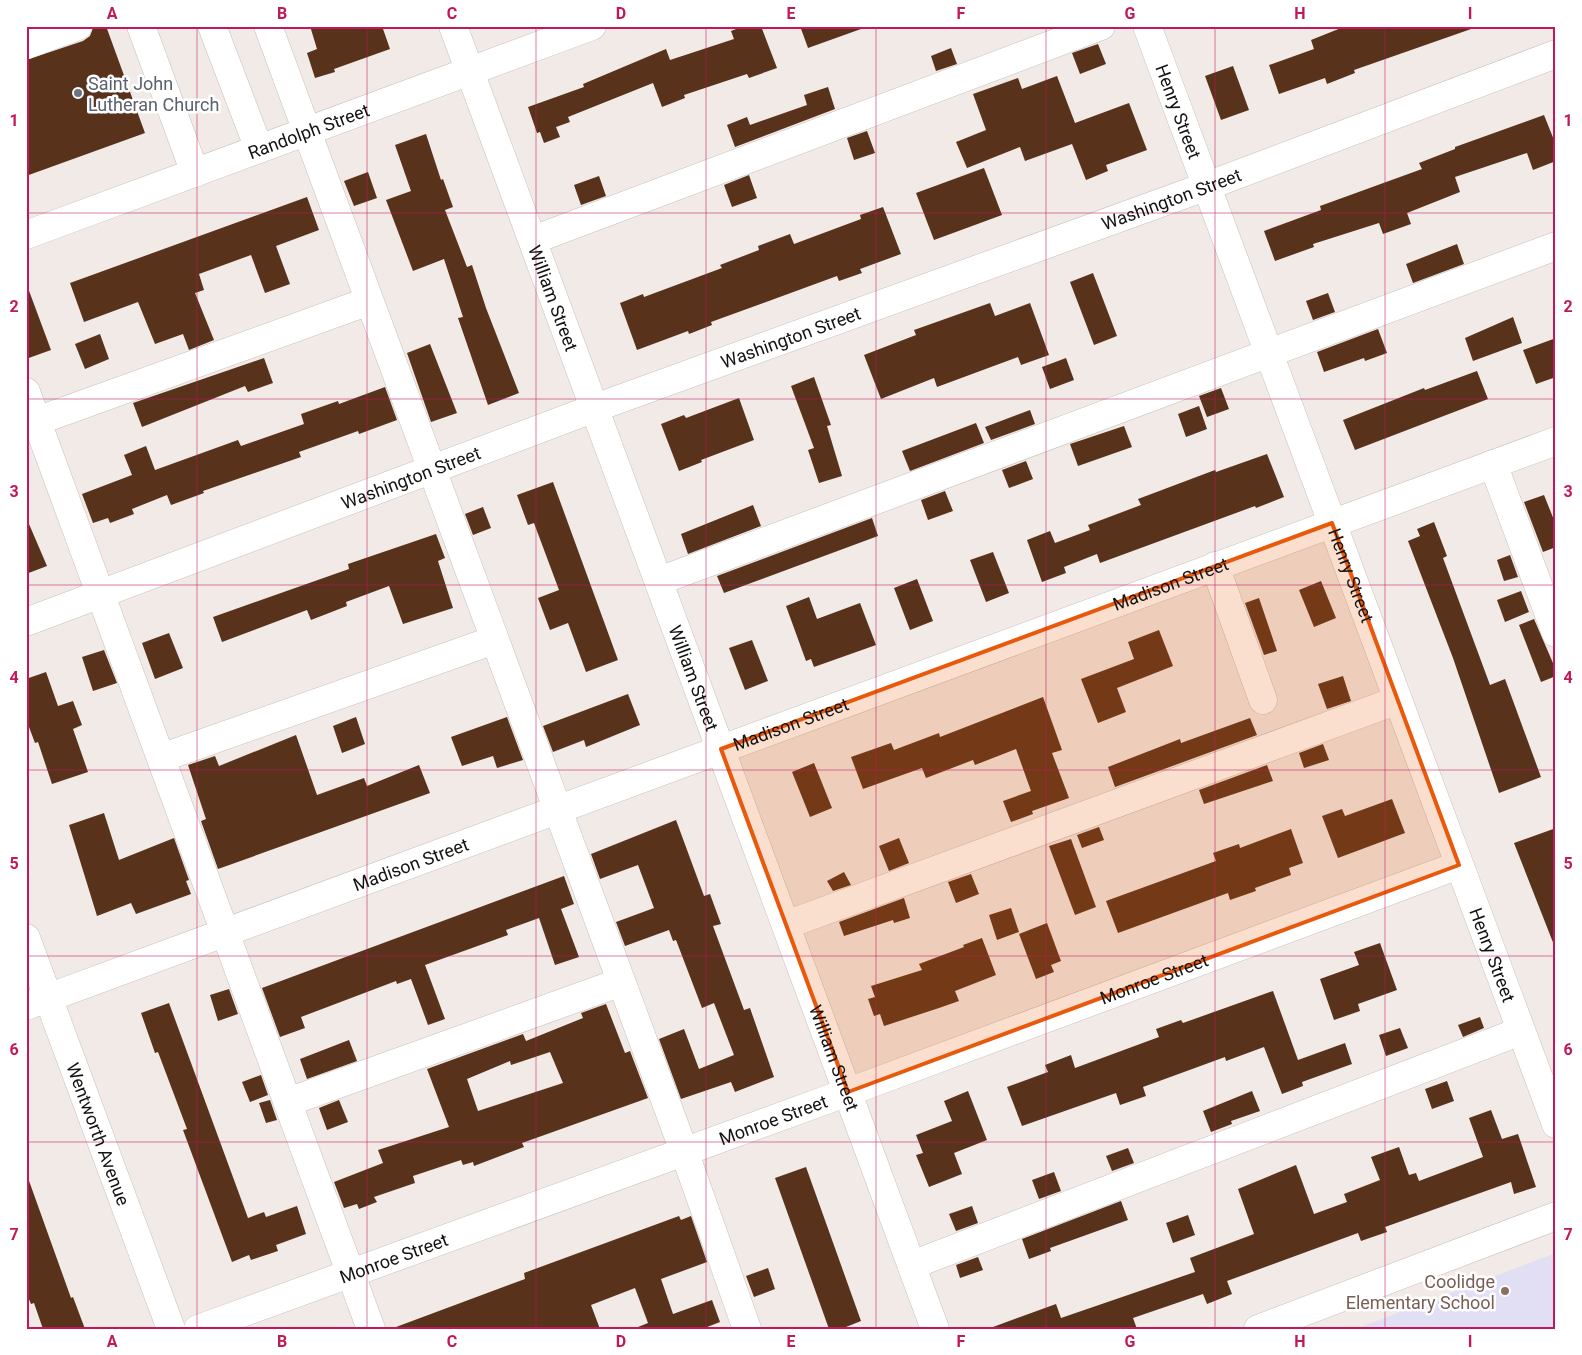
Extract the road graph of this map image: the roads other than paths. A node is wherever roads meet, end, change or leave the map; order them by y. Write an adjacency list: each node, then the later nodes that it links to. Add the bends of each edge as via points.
1 (78, 26): 9 (street)
2 (141, 26): 14 (street)
3 (212, 26): 13 (street)
4 (268, 26): 12 (street)
5 (453, 26): 11 (street, William Street)
6 (592, 26): 11 (street, Randolph Street)
7 (1101, 26): 17 (street)
8 (1147, 26): 15 (street, Henry Street)
9 (26, 45)
10 (1556, 54): 15 (street, Washington Street)
11 (470, 71): 12 (street, Randolph Street); 17 (street, William Street)
12 (307, 132): 13 (street, Randolph Street); 19 (street)
13 (259, 150): 14 (street, Randolph Street)
14 (195, 173): 16 (street, Randolph Street)
15 (1207, 186): 20 (street, Henry Street); 22 (street, Washington Street)
16 (26, 236)
17 (533, 240): 22 (street, William Street)
18 (1556, 246): 20 (street)
19 (369, 301): 23 (street); 26 (street)
20 (1269, 355): 27 (street, Henry Street); 29 (street)
21 (26, 392): 23 (street)
22 (595, 408): 26 (street, Washington Street); 29 (street, William Street)
23 (37, 421): 30 (street)
24 (1556, 440): 25 (street, Madison Street)
25 (1493, 464): 27 (street, Madison Street); 32 (street)
26 (432, 470): 30 (street, Washington Street); 33 (street)
27 (1332, 523): 28 (street, Madison Street); 35 (street, Henry Street)
28 (1215, 566): 34 (street); 36 (street, Madison Street)
29 (658, 581): 36 (street, William Street)
30 (101, 594): 31 (street, Washington Street); 37 (street)
31 (26, 622)
32 (1556, 633)
33 (494, 640): 37 (street); 38 (street)
34 (1263, 700)
35 (1398, 700): 39 (street, Henry Street); 40 (street)
36 (721, 749): 38 (street, Madison Street); 40 (street, William Street)
37 (161, 758): 41 (street)
38 (558, 810): 41 (street, Madison Street); 43 (street)
39 (1459, 865): 45 (street, Henry Street); 46 (street, Monroe Street)
40 (786, 925): 46 (street, William Street)
41 (225, 932): 44 (street, Madison Street); 47 (street)
42 (26, 938): 44 (street, Wentworth Avenue)
43 (622, 982): 47 (street); 49 (street)
44 (37, 1002): 54 (street, Wentworth Avenue)
45 (1521, 1031): 48 (street, Henry Street); 51 (street)
46 (848, 1092): 49 (street, Monroe Street); 51 (street, William Street)
47 (288, 1102): 52 (street)
48 (1556, 1124)
49 (684, 1151): 52 (street, Monroe Street); 53 (street)
50 (1556, 1216): 58 (street)
51 (912, 1265): 57 (street, William Street)
52 (352, 1273): 55 (street, Monroe Street); 56 (street)
53 (746, 1328)
54 (171, 1329)
55 (198, 1329)
56 (371, 1329)
57 (935, 1329)
58 (1258, 1329)

